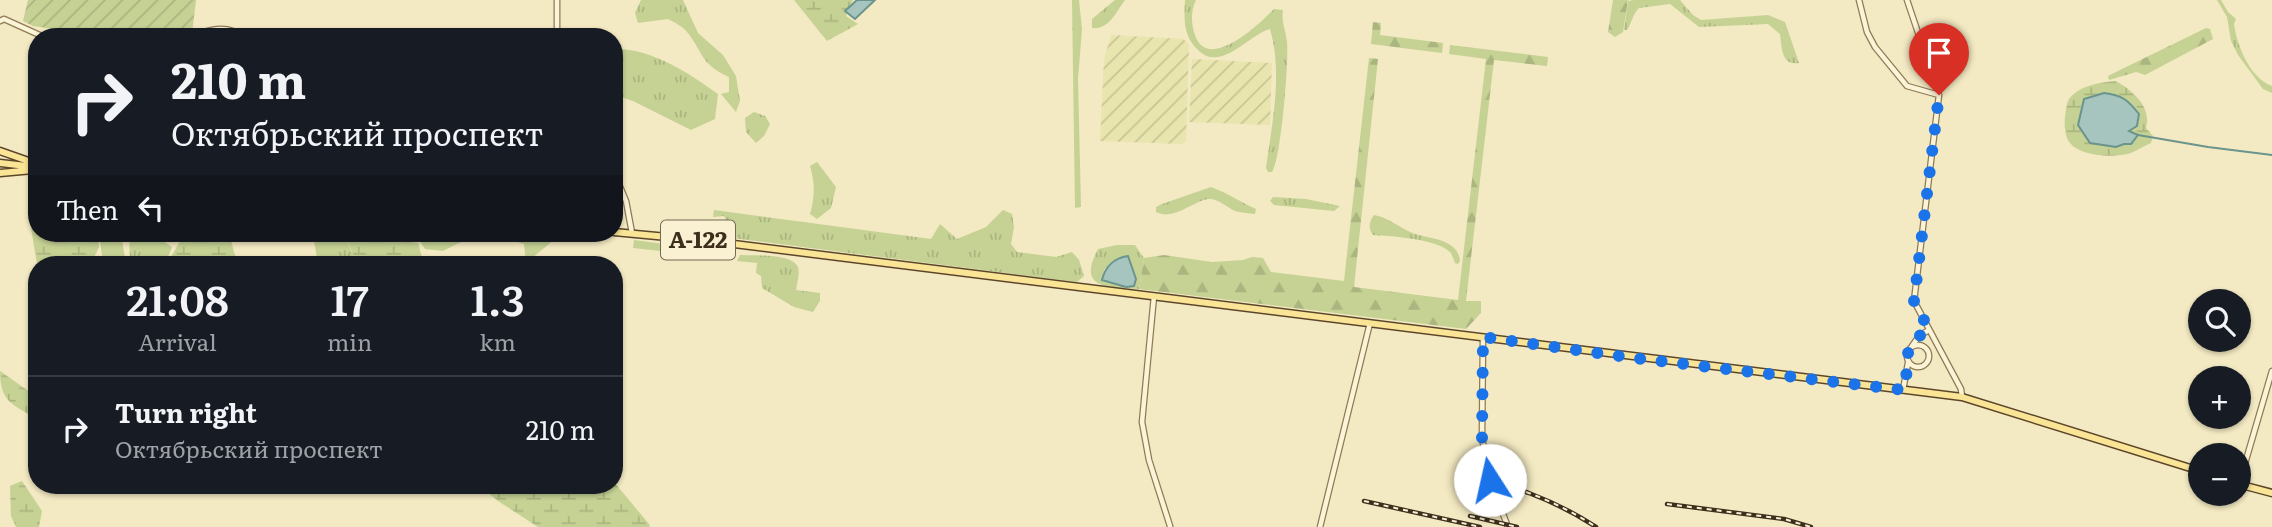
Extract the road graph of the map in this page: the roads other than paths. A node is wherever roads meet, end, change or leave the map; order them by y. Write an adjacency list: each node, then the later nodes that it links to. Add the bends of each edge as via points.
1 (557, 0): 5 (street)
2 (1859, 0): 7 (street, via 1875,47 1907,86)
3 (1907, 0): 7 (street)
4 (0, 21): 6 (street)
5 (557, 28)
6 (28, 30)
7 (1939, 95): 19 (street, via 1914,301)
8 (0, 151): 10 (main road)
9 (0, 163): 11 (main road)
10 (28, 163)
11 (28, 166)
12 (28, 168): 13 (main road)
13 (0, 173)
14 (623, 194): 16 (street)
15 (623, 232): 16 (main road, А-122)
16 (632, 233): 17 (main road, А-122)
17 (1154, 296): 18 (main road); 30 (street, via 1142,422)
18 (1370, 323): 20 (main road); 31 (street)
19 (1929, 330): 21 (street); 25 (street)
20 (1483, 337): 24 (main road); 32 (street, via 1482,438 1490,480)
21 (1912, 346): 22 (street); 22 (street, via 1926,348 1929,359 1918,368)
22 (1909, 362): 24 (street)
23 (2272, 371): 26 (street)
24 (1903, 390): 25 (main road)
25 (1962, 397): 27 (main road)
26 (2250, 443)
27 (2188, 467)
28 (2251, 487): 29 (main road)
29 (2272, 493)
30 (1170, 526)
31 (1320, 527)
32 (1508, 527)

